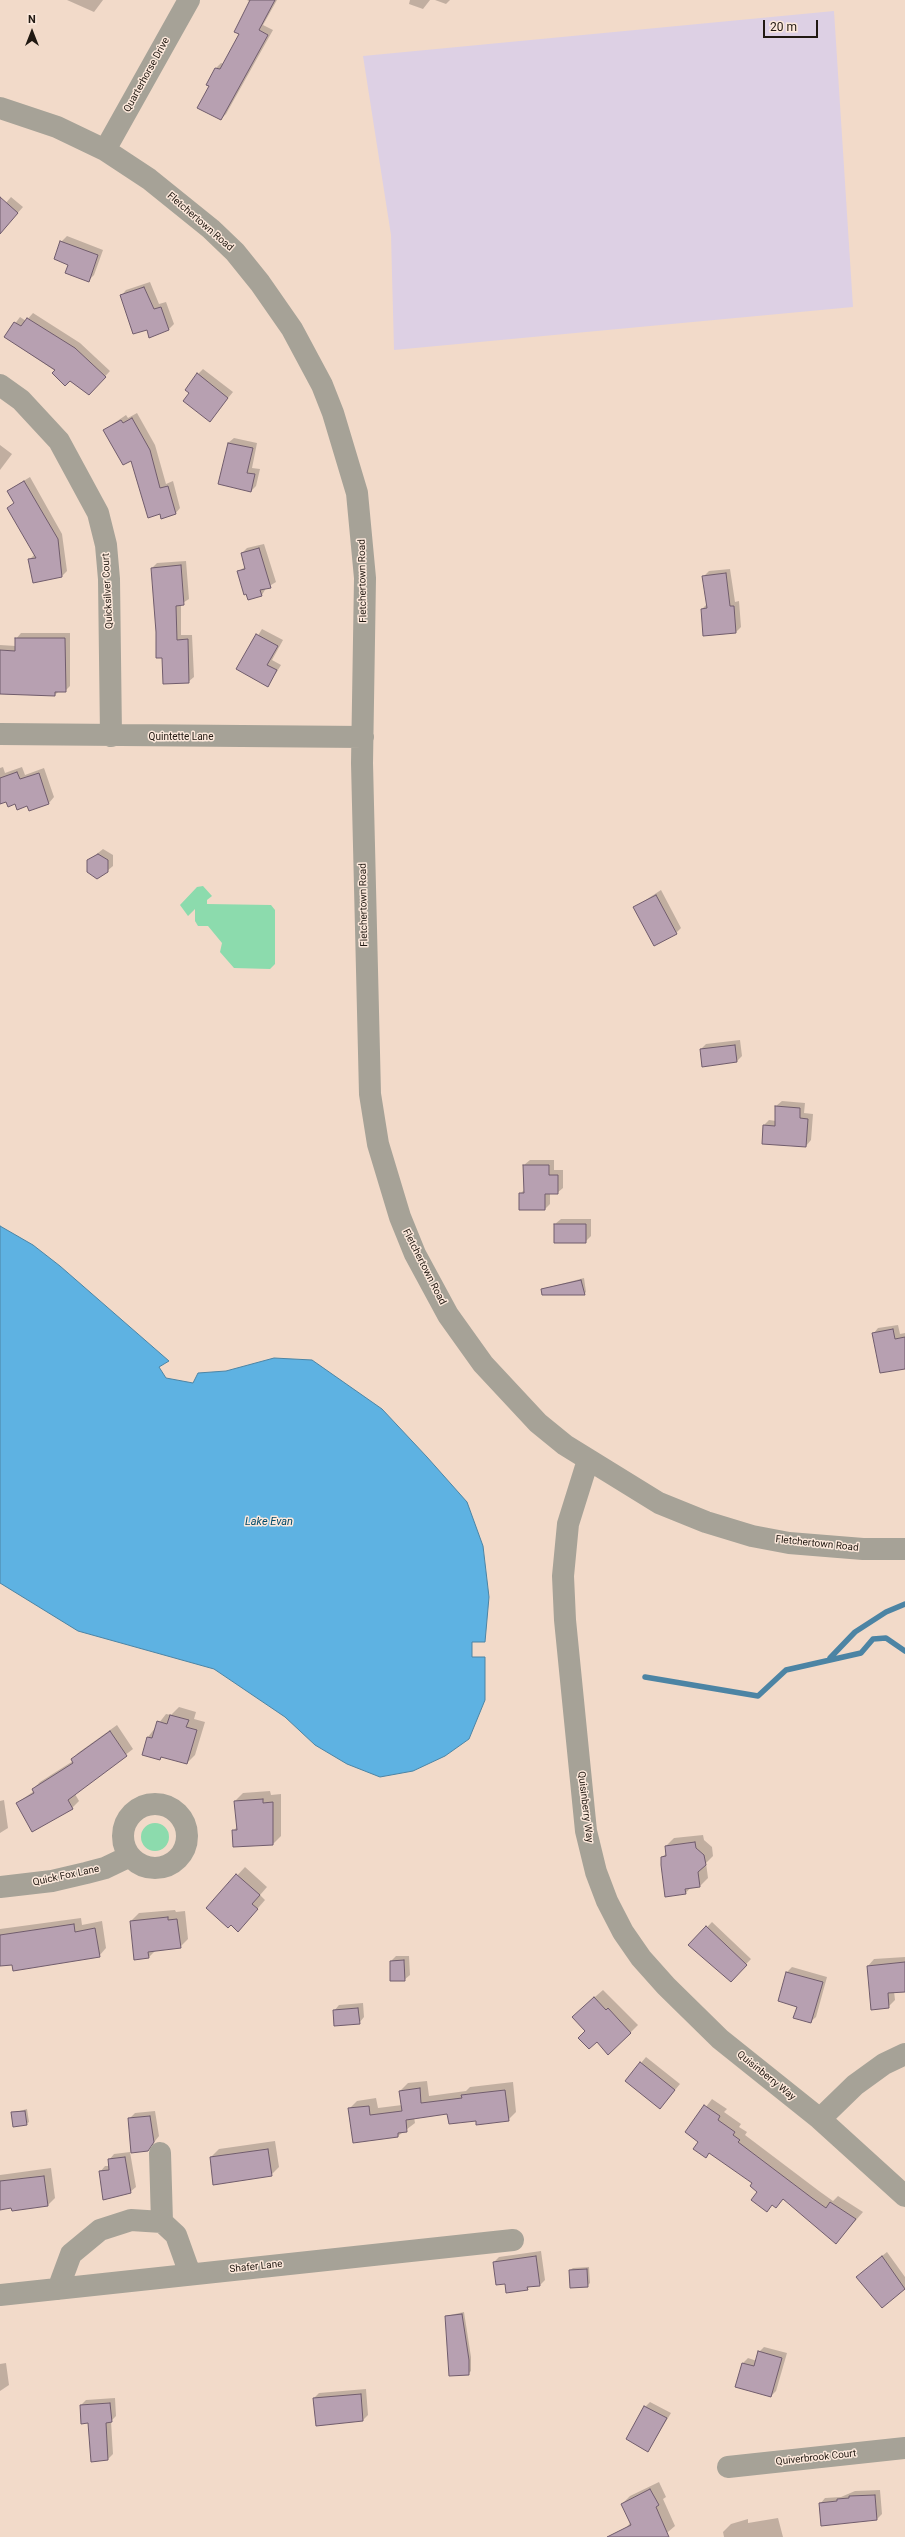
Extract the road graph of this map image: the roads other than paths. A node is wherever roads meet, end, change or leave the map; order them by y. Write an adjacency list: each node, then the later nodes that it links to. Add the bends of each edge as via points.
1 (189, 0): 3 (street, Quarterhorse Drive)
2 (0, 108): 3 (street, Fletchertown Road, via 57,127)
3 (105, 150): 7 (street, Fletchertown Road, via 189,209 235,252 292,329 322,385 350,463 362,527 365,578)
4 (0, 385): 6 (street, Quicksilver Court, via 21,400 59,441 98,513 106,545 110,579)
5 (0, 734): 6 (street, Quintette Lane)
6 (111, 736): 7 (street, Quintette Lane)
7 (362, 737): 8 (street, Fletchertown Road, via 370,1094 387,1180 415,1254 448,1315 479,1358 512,1397 538,1423)
8 (588, 1460): 9 (street, Fletchertown Road, via 659,1503 706,1522 752,1536 822,1547); 13 (street, Quisinberry Way, via 568,1524 563,1576 586,1831 596,1872 624,1932 641,1958 666,1986 720,2039)
9 (905, 1549)
10 (130, 1856): 11 (street, Quick Fox Lane, via 105,1868 86,1873 52,1881)
11 (0, 1887)
12 (905, 2054): 13 (street, via 884,2064 856,2085)
13 (820, 2119): 15 (street, Quisinberry Way)
14 (160, 2153): 16 (street)
15 (905, 2196)
16 (162, 2222): 18 (street, via 176,2235); 19 (street, via 130,2220 100,2230 71,2254)
17 (513, 2240): 18 (street, Shafer Lane)
18 (190, 2274): 19 (street, Shafer Lane)
19 (58, 2288): 20 (street, Shafer Lane)
20 (0, 2295)
21 (905, 2448): 22 (street, Quiverbrook Court)
22 (728, 2467)

